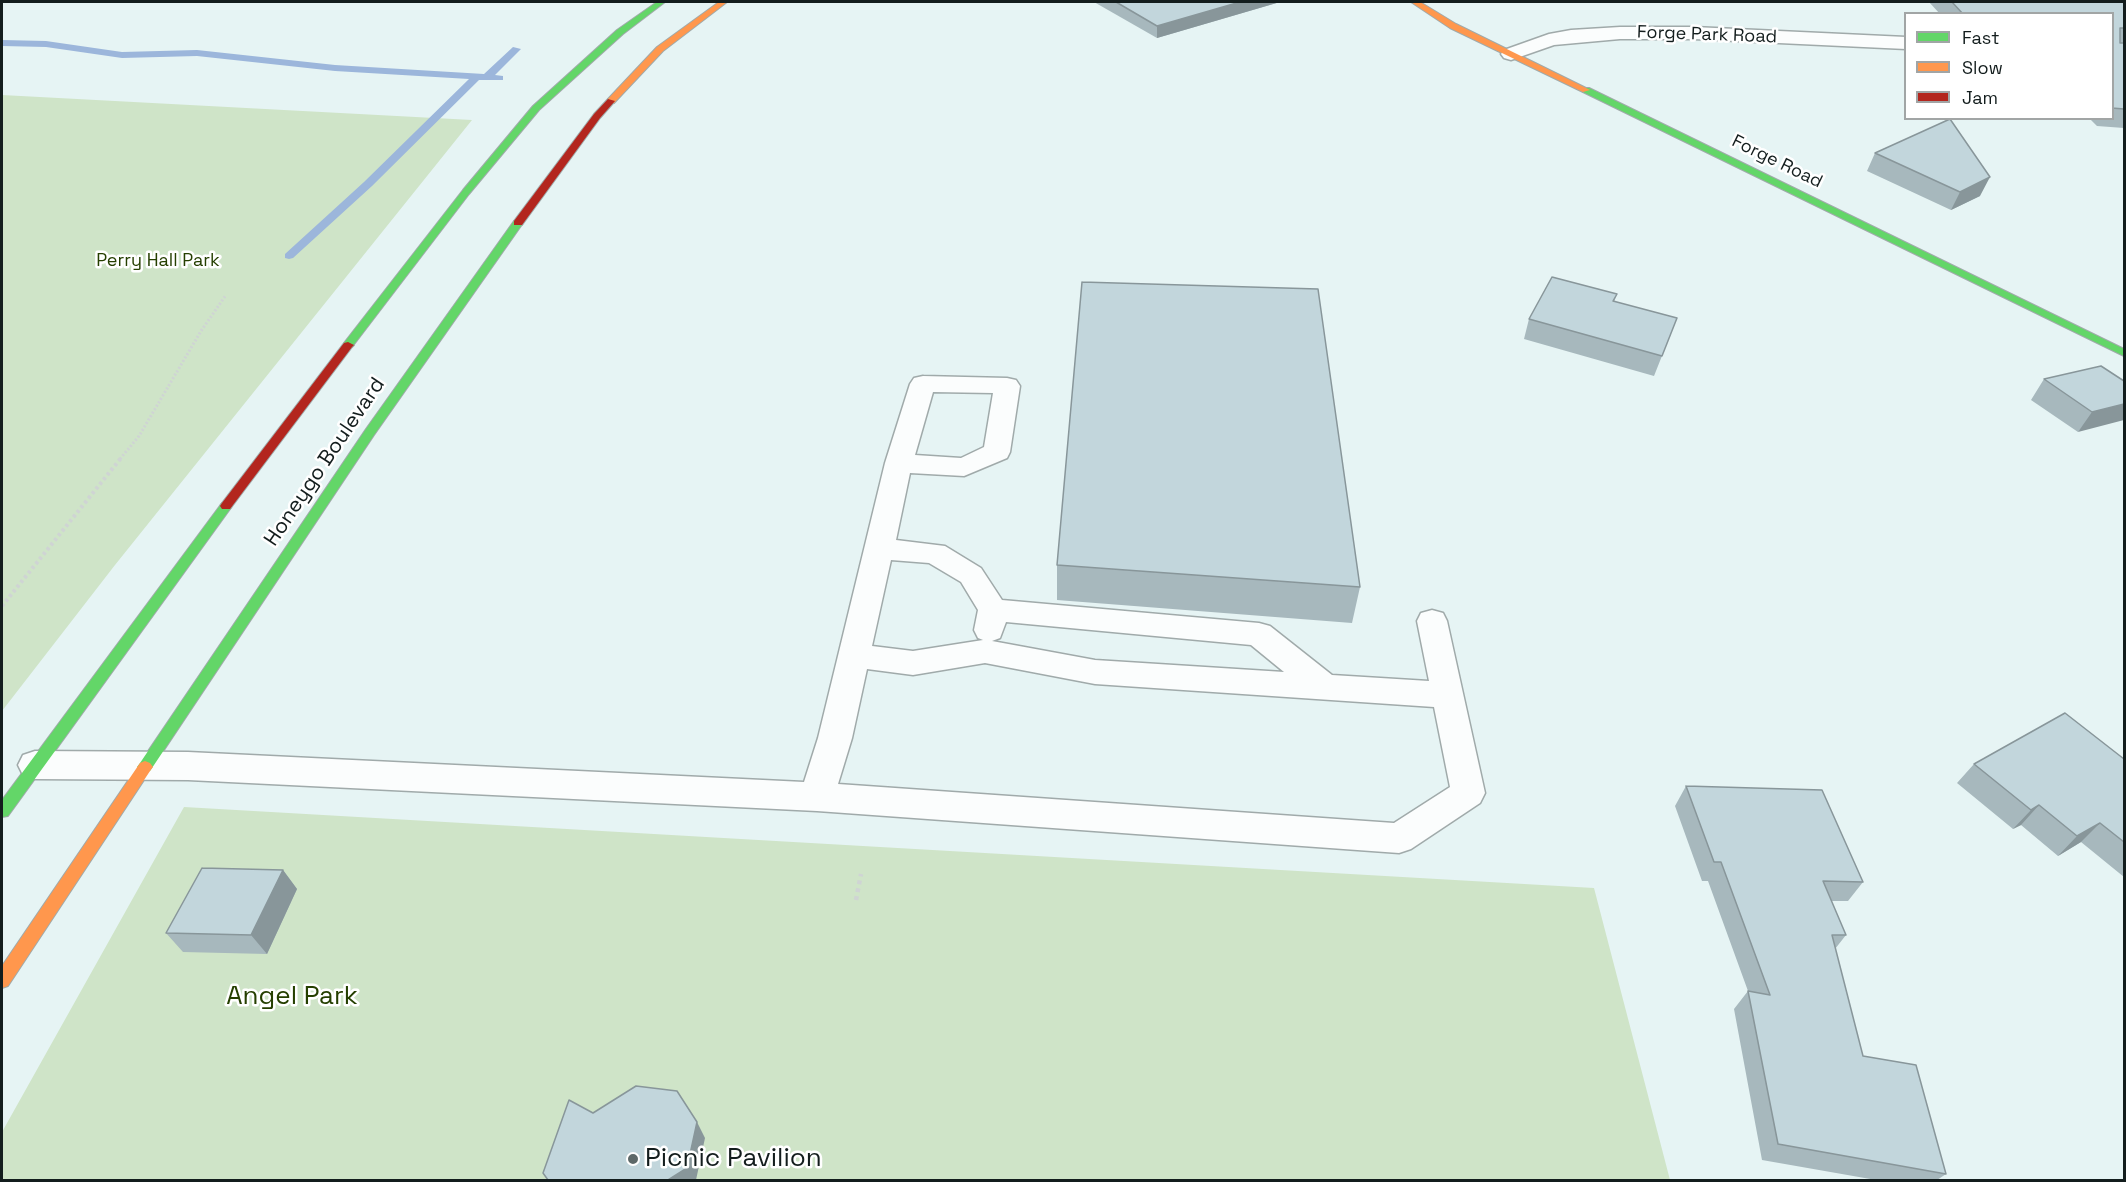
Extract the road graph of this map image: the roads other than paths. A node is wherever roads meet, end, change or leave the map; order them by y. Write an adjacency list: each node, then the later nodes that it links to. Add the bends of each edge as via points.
1 (662, 2): 15 (main road, via 620,32 536,108 466,192 273,442)
2 (723, 2): 16 (main road, Honeygo Boulevard, via 660,49 577,142 370,432)
3 (1414, 2): 5 (main road, Forge Road)
4 (1904, 43): 5 (street, Forge Park Road, via 1620,33 1549,40)
5 (1511, 54): 6 (main road, Forge Road)
6 (2124, 353)
7 (899, 463): 8 (lane)
8 (879, 549): 9 (lane, via 935,553 971,575); 12 (lane)
9 (993, 610): 11 (lane); 13 (lane, via 1259,634)
10 (1432, 621): 14 (lane)
11 (985, 651): 12 (lane, via 913,663); 13 (lane, via 1095,672)
12 (853, 656): 17 (lane)
13 (1323, 686): 14 (lane)
14 (1447, 695): 17 (lane, via 1468,793 1399,838)
15 (35, 765): 16 (lane); 18 (main road)
16 (144, 765): 17 (lane); 19 (main road, Honeygo Boulevard)
17 (817, 797)
18 (2, 811)
19 (2, 980)

